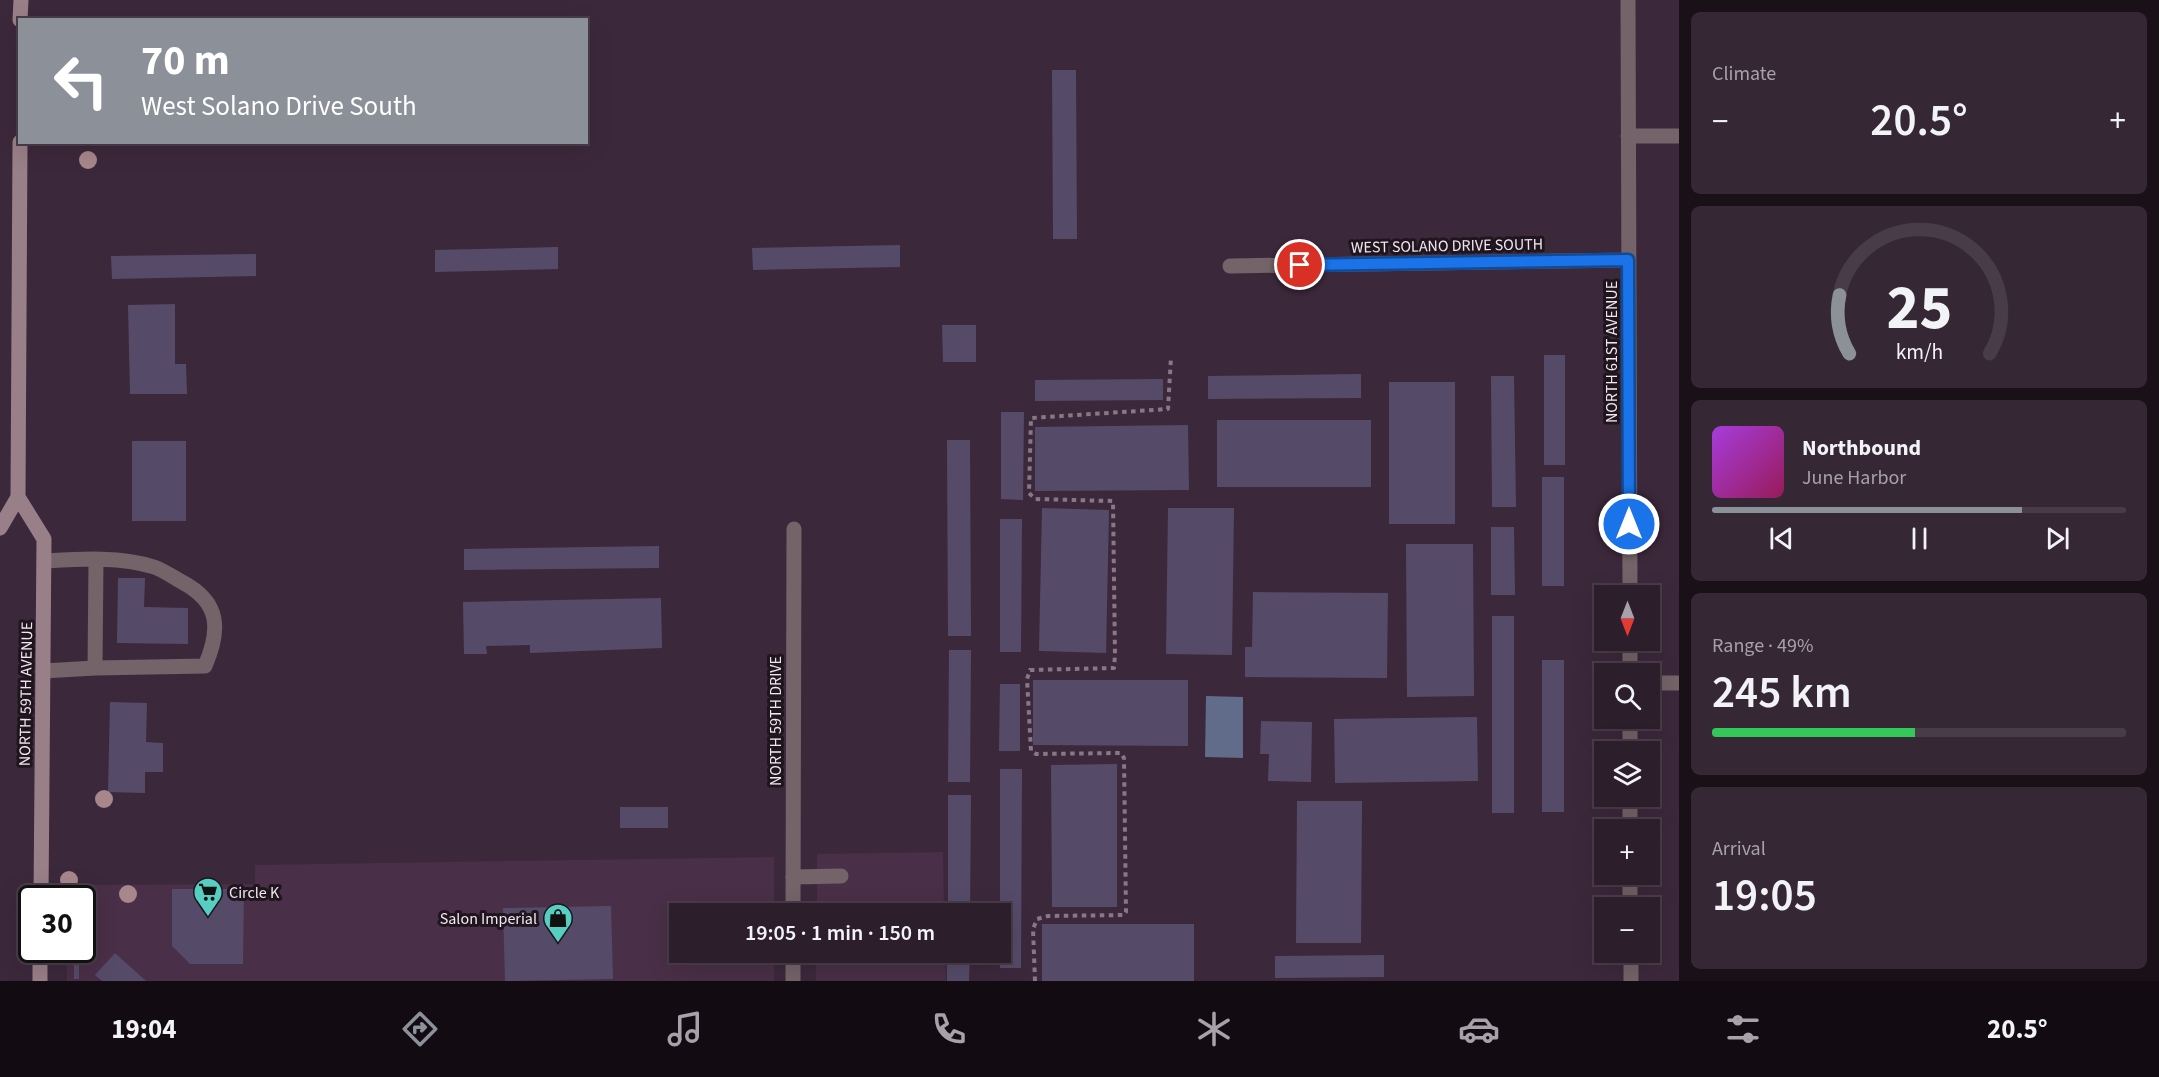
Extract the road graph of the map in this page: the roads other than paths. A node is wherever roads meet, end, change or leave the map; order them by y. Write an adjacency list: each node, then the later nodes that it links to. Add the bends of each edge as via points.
1 (21, 0): 3 (main road)
2 (1628, 0): 4 (street, NORTH 61ST AVENUE)
3 (20, 18)
4 (1628, 136): 5 (street); 7 (street, NORTH 61ST AVENUE)
5 (1679, 136)
6 (20, 144): 9 (main road)
7 (1628, 260): 8 (street, WEST SOLANO DRIVE SOUTH); 14 (street, NORTH 61ST AVENUE)
8 (1230, 266)
9 (18, 496): 10 (main road); 13 (main road, NORTH 59TH AVENUE, via 44,539)
10 (0, 528)
11 (794, 529): 20 (street, NORTH 59TH DRIVE)
12 (96, 560): 13 (street); 15 (street); 15 (street, via 156,567 196,589 210,605 216,625 205,666)
13 (44, 561): 16 (main road, NORTH 59TH AVENUE)
14 (1629, 585)
15 (95, 668): 16 (street)
16 (43, 671): 21 (main road, NORTH 59TH AVENUE)
17 (1660, 683): 18 (street)
18 (1679, 683)
19 (841, 876): 20 (street)
20 (793, 877): 22 (street, NORTH 59TH DRIVE)
21 (41, 885)
22 (793, 903)
23 (40, 963): 26 (main road)
24 (793, 963): 27 (street)
25 (1631, 963): 28 (street)
26 (40, 981)
27 (793, 981)
28 (1631, 981)

